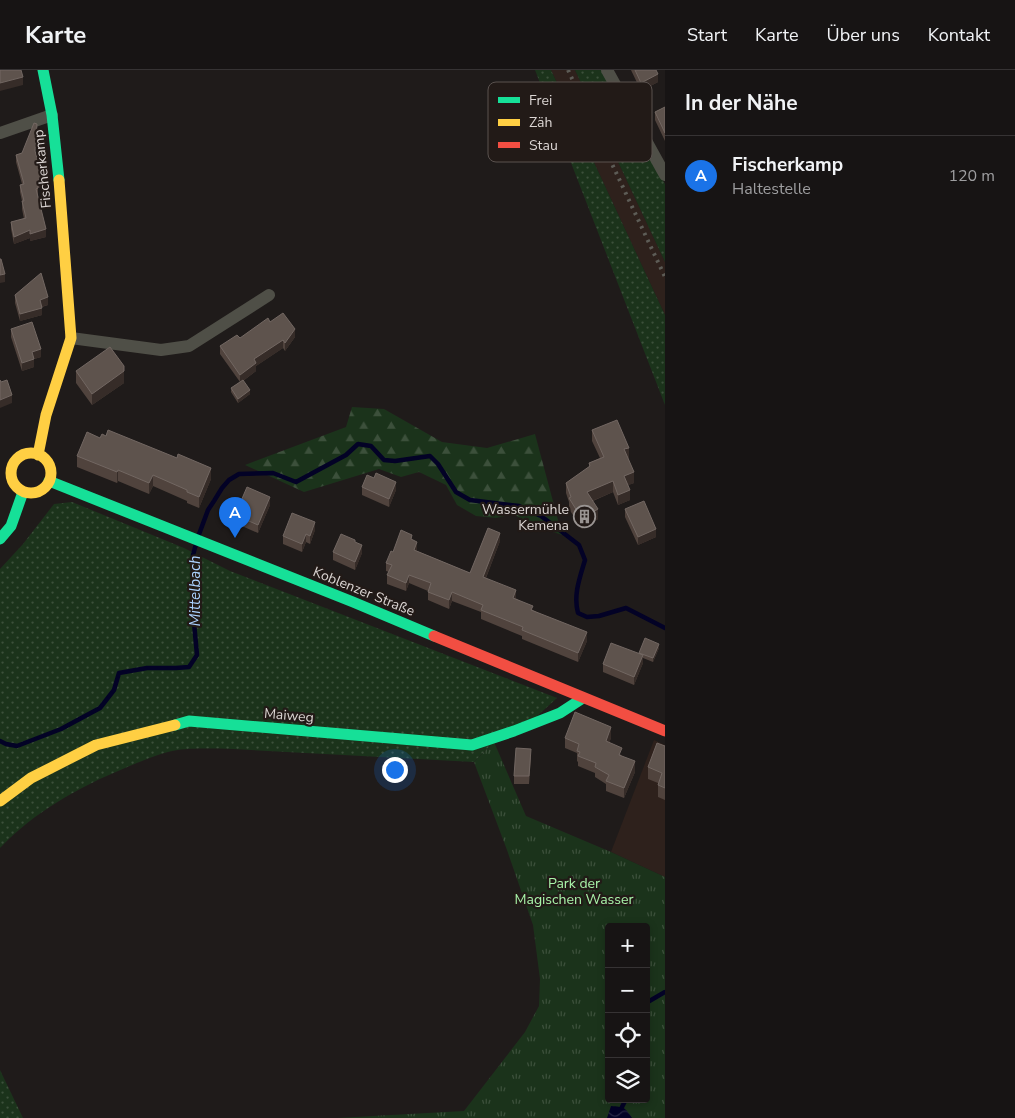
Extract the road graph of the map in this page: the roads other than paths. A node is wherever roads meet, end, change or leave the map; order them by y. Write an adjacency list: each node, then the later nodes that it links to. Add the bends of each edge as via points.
1 (43, 70): 4 (street, Fischerkamp)
2 (606, 70): 3 (street)
3 (613, 82)
4 (52, 115): 5 (street, Fischerkamp); 9 (street, Fischerkamp)
5 (0, 133)
6 (652, 153): 7 (street)
7 (665, 176)
8 (268, 295): 9 (street, via 190,346 161,350)
9 (71, 338): 10 (street, Fischerkamp, via 46,415)
10 (38, 455): 12 (street, via 20,456); 13 (street, via 48,463)
11 (0, 461): 12 (street)
12 (12, 466): 14 (street, via 11,478)
13 (50, 481): 14 (street, via 36,493); 16 (street, Koblenzer Straße)
14 (23, 492): 15 (street, via 11,526)
15 (0, 540)
16 (583, 698): 17 (street, Koblenzer Straße); 18 (street, Maiweg, via 560,714 472,746 189,721 96,745 31,778)
17 (665, 731)
18 (0, 801)

